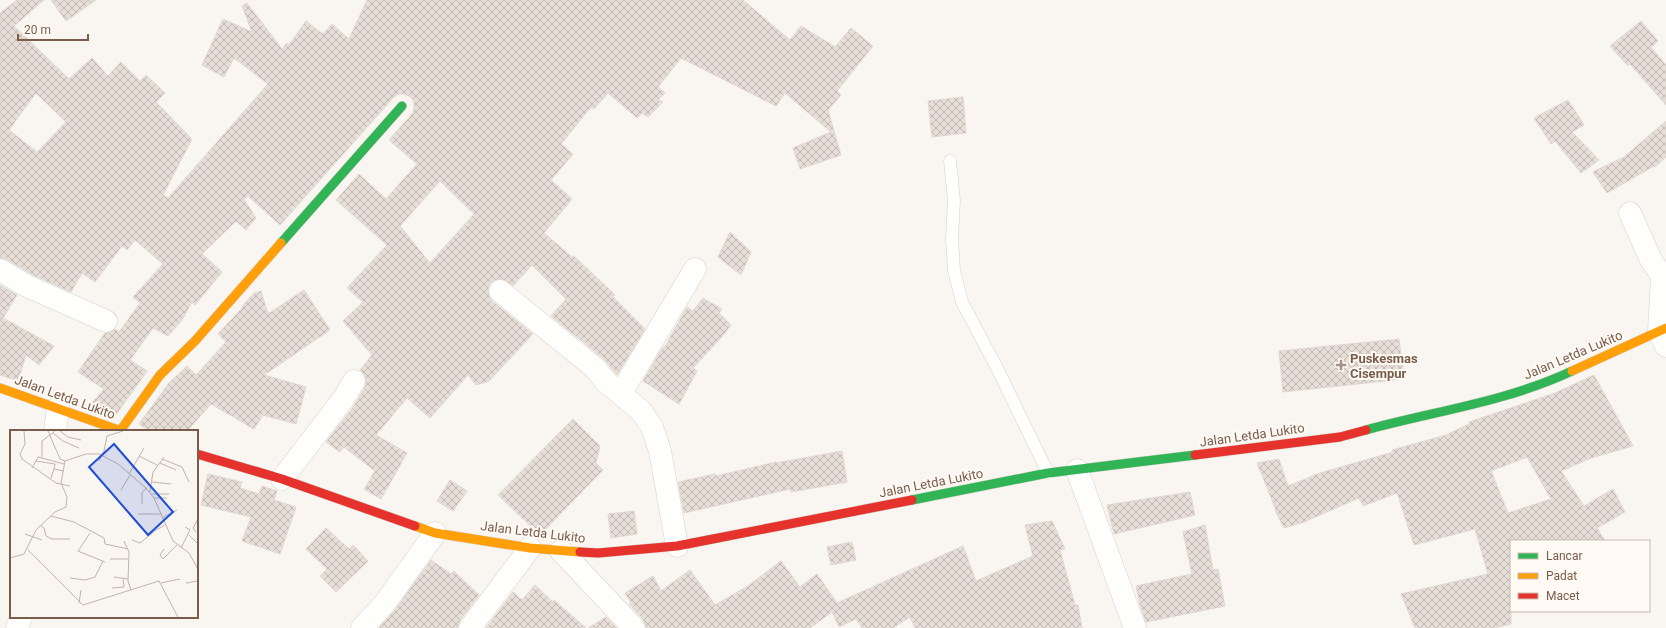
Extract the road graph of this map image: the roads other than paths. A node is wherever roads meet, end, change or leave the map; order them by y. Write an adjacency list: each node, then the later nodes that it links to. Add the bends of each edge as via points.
1 (402, 106): 16 (street, via 195,341 160,375)
2 (950, 161): 19 (lane, via 954,200 954,270 962,302)
3 (1630, 213): 6 (street, via 1651,260)
4 (695, 269): 12 (street)
5 (0, 270): 8 (street, via 27,286)
6 (1664, 274): 9 (street)
7 (500, 291): 12 (street, via 590,364 605,381)
8 (106, 321)
9 (1664, 335): 18 (street, Jalan Letda Lukito, via 1551,381 1497,398 1340,437)
10 (354, 381): 20 (street)
11 (0, 388): 13 (street, Jalan Letda Lukito)
12 (621, 393): 22 (street, via 641,411 652,427 660,451)
13 (58, 408): 14 (street); 15 (street, Jalan Letda Lukito)
14 (55, 430)
15 (118, 430)
16 (122, 430)
17 (198, 454): 20 (street, Jalan Letda Lukito)
18 (1077, 470): 19 (street, Jalan Letda Lukito); 30 (street)
19 (1048, 473): 22 (street, Jalan Letda Lukito)
20 (282, 480): 21 (street, Jalan Letda Lukito)
21 (435, 533): 23 (street, Jalan Letda Lukito); 27 (street, via 386,603)
22 (677, 546): 24 (street, Jalan Letda Lukito, via 598,553)
23 (530, 548): 24 (street, Jalan Letda Lukito); 28 (street)
24 (562, 551): 29 (street)
25 (21, 618): 26 (street)
26 (17, 628)
27 (362, 628)
28 (470, 628)
29 (634, 628)
30 (1135, 628)

